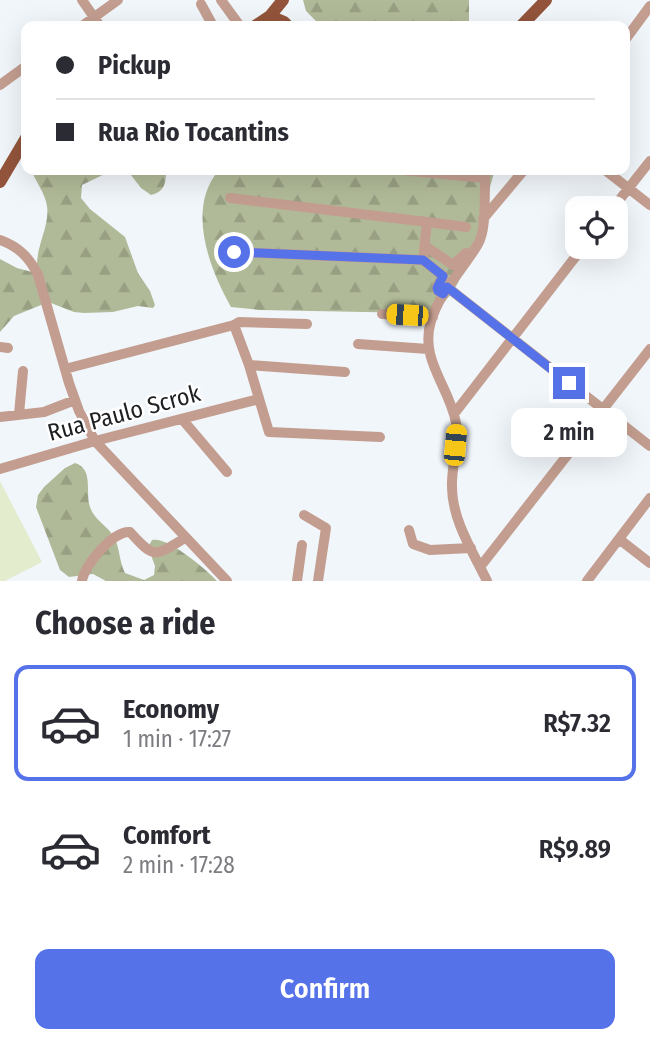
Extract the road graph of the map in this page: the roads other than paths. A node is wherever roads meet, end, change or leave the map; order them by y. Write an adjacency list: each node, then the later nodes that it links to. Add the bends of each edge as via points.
1 (82, 0): 8 (street)
2 (118, 0): 9 (street)
3 (221, 0): 11 (street)
4 (546, 0): 13 (main road)
5 (282, 2): 12 (main road)
6 (201, 4): 10 (street)
7 (650, 6): 14 (street)
8 (96, 21)
9 (98, 21)
10 (210, 21)
11 (236, 21)
12 (279, 21)
13 (526, 21)
14 (630, 33)
15 (21, 70): 16 (street)
16 (0, 85)
17 (21, 146): 22 (main road)
18 (650, 161): 23 (street)
19 (486, 175): 27 (street)
20 (520, 175): 27 (street)
21 (612, 175): 23 (street)
22 (0, 181)
23 (629, 188): 24 (street); 26 (street)
24 (623, 196)
25 (230, 198): 28 (street)
26 (650, 205)
27 (483, 219): 33 (street, via 480,240)
28 (427, 222): 29 (street); 31 (street)
29 (466, 227)
30 (0, 240): 48 (street, via 21,251 38,275)
31 (425, 246): 35 (street); 36 (street)
32 (234, 252): 35 (street)
33 (470, 255): 36 (street, via 463,254); 38 (street)
34 (574, 259): 43 (street)
35 (423, 260): 37 (street)
36 (453, 265): 37 (street)
37 (443, 276): 38 (street, via 437,288)
38 (445, 291): 40 (street); 43 (street)
39 (382, 314): 40 (street)
40 (433, 317): 45 (street)
41 (307, 324): 42 (street)
42 (234, 325): 47 (street); 48 (street)
43 (513, 337): 53 (street); 55 (street)
44 (358, 344): 45 (street)
45 (428, 349): 55 (street)
46 (650, 349): 53 (street)
47 (249, 365): 50 (street); 52 (street)
48 (65, 369): 51 (street)
49 (23, 371): 54 (street)
50 (345, 372)
51 (75, 400): 54 (street, via 44,412); 59 (street)
52 (258, 400): 57 (street, Rua Paulo Scrok); 58 (street, via 269,432)
53 (603, 411): 60 (street); 71 (street)
54 (19, 414): 56 (street)
55 (454, 414): 69 (street, via 453,501)
56 (0, 417)
57 (182, 419): 59 (street, Rua Paulo Scrok); 62 (street)
58 (380, 437)
59 (95, 441): 61 (street, Rua Paulo Scrok); 66 (street)
60 (650, 446)
61 (0, 469)
62 (227, 472)
63 (650, 498): 67 (street)
64 (304, 515): 75 (street, via 326,527)
65 (409, 530): 69 (street, via 413,544 430,550)
66 (186, 538): 72 (street, via 154,553 130,532 118,534 87,565); 73 (street)
67 (619, 539): 70 (street); 77 (street)
68 (302, 545): 74 (street)
69 (471, 548): 71 (street)
70 (650, 563)
71 (480, 567): 76 (street)
72 (82, 581)
73 (227, 581)
74 (297, 581)
75 (318, 581)
76 (487, 581)
77 (587, 581)

